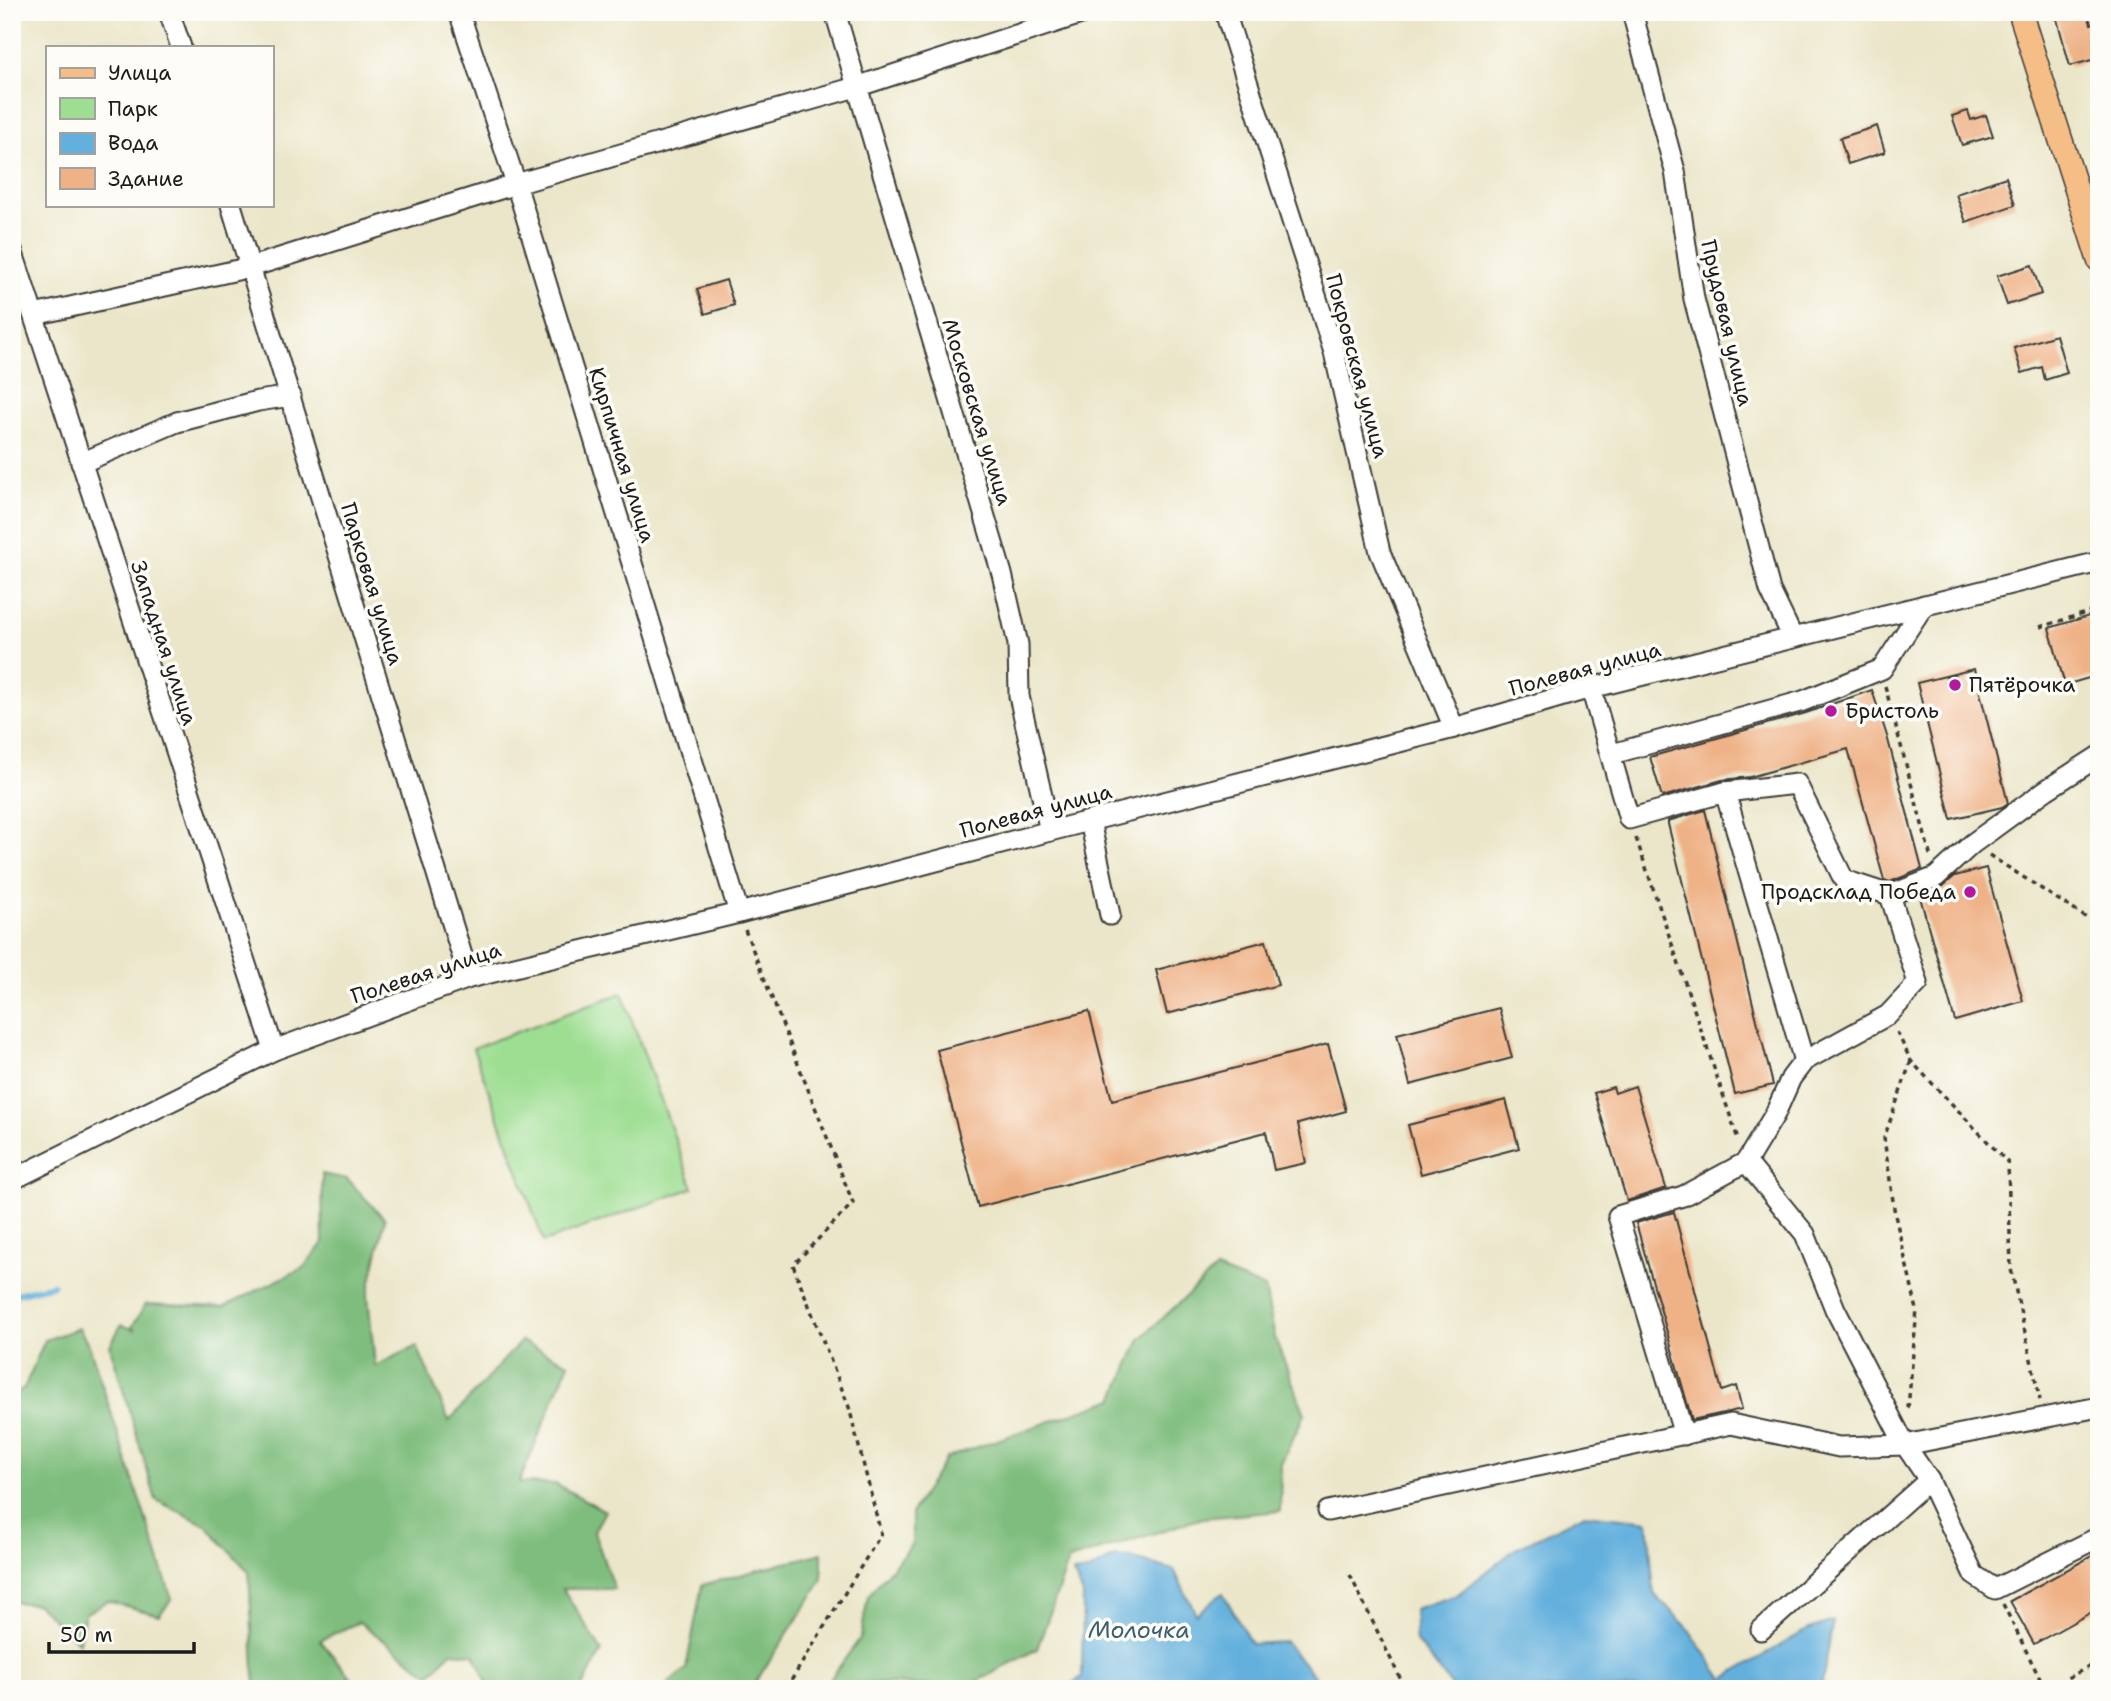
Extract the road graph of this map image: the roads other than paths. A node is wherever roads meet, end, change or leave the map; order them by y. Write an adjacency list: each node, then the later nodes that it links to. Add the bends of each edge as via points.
1 (169, 12): 8 (street)
2 (459, 12): 10 (street, Кирпичная улица)
3 (835, 12): 9 (street, Московская улица)
4 (1087, 12): 9 (street)
5 (1225, 12): 22 (street, Покровская улица, via 1334,352 1380,552)
6 (1632, 12): 20 (street, Прудовая улица, via 1675,170 1698,312 1770,590)
7 (2020, 12): 13 (main road)
8 (181, 46)
9 (856, 87): 10 (street); 27 (street, Московская улица, via 1002,574 1018,644 1019,696)
10 (516, 184): 14 (street); 29 (street, Кирпичная улица)
11 (231, 206): 14 (street, Парковая улица)
12 (12, 250): 15 (street, Западная улица)
13 (2099, 260)
14 (251, 267): 15 (street); 16 (street, Парковая улица)
15 (34, 315): 17 (street, Западная улица)
16 (291, 396): 17 (street, via 177,422); 31 (street, Парковая улица)
17 (81, 463): 32 (street, Западная улица)
18 (2099, 562): 19 (street, Полевая улица)
19 (1924, 605): 20 (street, Полевая улица); 23 (street, via 1882,669 1803,701)
20 (1793, 638): 21 (street, Полевая улица)
21 (1591, 688): 22 (street, Полевая улица); 23 (street)
22 (1454, 728): 26 (street, Полевая улица)
23 (1612, 754): 25 (street, via 1629,819)
24 (2099, 756): 28 (street, via 1972,844 1936,877)
25 (1725, 792): 28 (street, via 1797,784 1844,880); 33 (street)
26 (1090, 821): 27 (street, Полевая улица); 30 (street)
27 (1050, 831): 29 (street, Полевая улица)
28 (1890, 895): 33 (street, via 1918,983 1888,1015)
29 (739, 913): 31 (street, Полевая улица)
30 (1110, 915)
31 (469, 978): 32 (street, Полевая улица)
32 (274, 1050): 35 (street, Полевая улица)
33 (1804, 1061): 34 (street)
34 (1746, 1162): 37 (street, via 1683,1196 1618,1216); 38 (street, via 1804,1234 1835,1309)
35 (12, 1180)
36 (2099, 1407): 38 (street)
37 (1684, 1435): 38 (street, via 1731,1424 1839,1447); 40 (street)
38 (1905, 1445): 39 (street)
39 (1929, 1480): 41 (street, via 1974,1575 1995,1588); 42 (street)
40 (1328, 1511)
41 (2099, 1537)
42 (1761, 1630)

